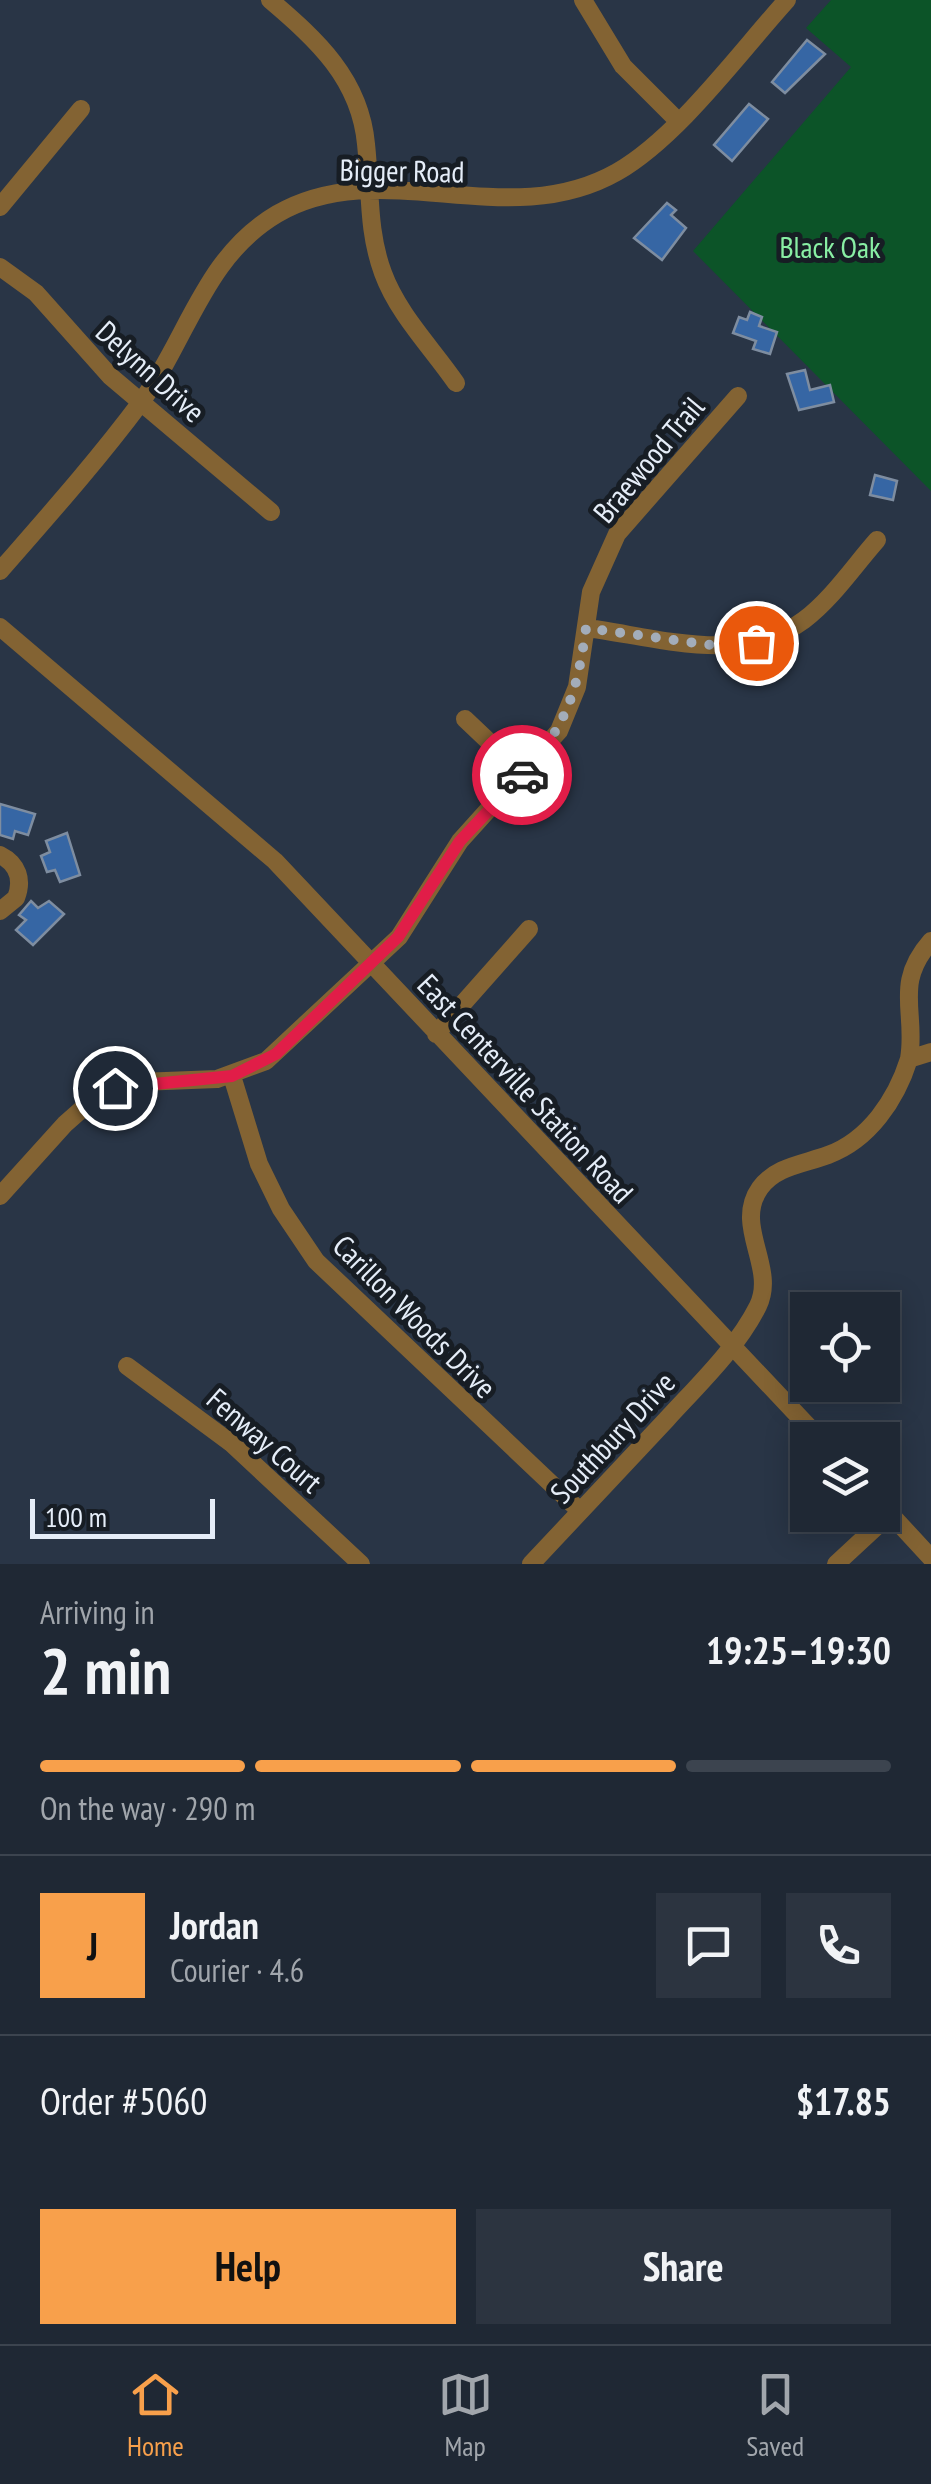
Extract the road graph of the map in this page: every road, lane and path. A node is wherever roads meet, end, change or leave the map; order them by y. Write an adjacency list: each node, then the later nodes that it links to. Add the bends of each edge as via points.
1 (270, 0): 6 (street, via 324,48 352,90 364,130)
2 (583, 0): 5 (street, via 623,66)
3 (787, 0): 5 (street, Bigger Road)
4 (81, 109): 7 (street)
5 (677, 120): 6 (street, Bigger Road, via 616,172 552,196 505,200)
6 (366, 190): 9 (street, via 384,276); 11 (street, Bigger Road, via 295,205 240,243 207,283)
7 (0, 208)
8 (0, 267): 11 (street, Delynn Drive, via 28,286 90,358)
9 (456, 383)
10 (738, 396): 16 (street, Braewood Trail, via 617,534 595,581)
11 (141, 402): 12 (street, Delynn Drive); 14 (street, Bigger Road)
12 (270, 512)
13 (878, 540): 16 (street, via 818,608 788,631 756,643 718,646)
14 (0, 571)
15 (0, 627): 23 (street, East Centerville Station Road, via 275,861)
16 (586, 628): 18 (street, Braewood Trail, via 572,704)
17 (466, 719): 18 (street)
18 (523, 774): 23 (street, Braewood Trail, via 460,841 412,922)
19 (0, 856): 20 (street, via 20,879 16,898)
20 (0, 912)
21 (528, 929): 24 (street)
22 (931, 941): 26 (street, via 914,964 906,998)
23 (371, 964): 24 (street, East Centerville Station Road); 27 (street, Braewood Trail, via 276,1054)
24 (436, 1034): 29 (street, East Centerville Station Road)
25 (931, 1052): 26 (street)
26 (909, 1059): 29 (street, Southbury Drive, via 869,1128 840,1150 784,1169 759,1190 751,1230 763,1287 756,1310)
27 (232, 1076): 28 (street, via 132,1083 99,1094); 32 (street, Carillon Woods Drive, via 259,1164 316,1260)
28 (0, 1196)
29 (730, 1344): 31 (street, East Centerville Station Road); 32 (street, Southbury Drive)
30 (126, 1366): 36 (street, Fenway Court, via 232,1443)
31 (804, 1422)
32 (580, 1511): 37 (street, Southbury Drive)
33 (900, 1525): 35 (street)
34 (866, 1532): 38 (street)
35 (931, 1558)
36 (361, 1564)
37 (531, 1564)
38 (836, 1564)

